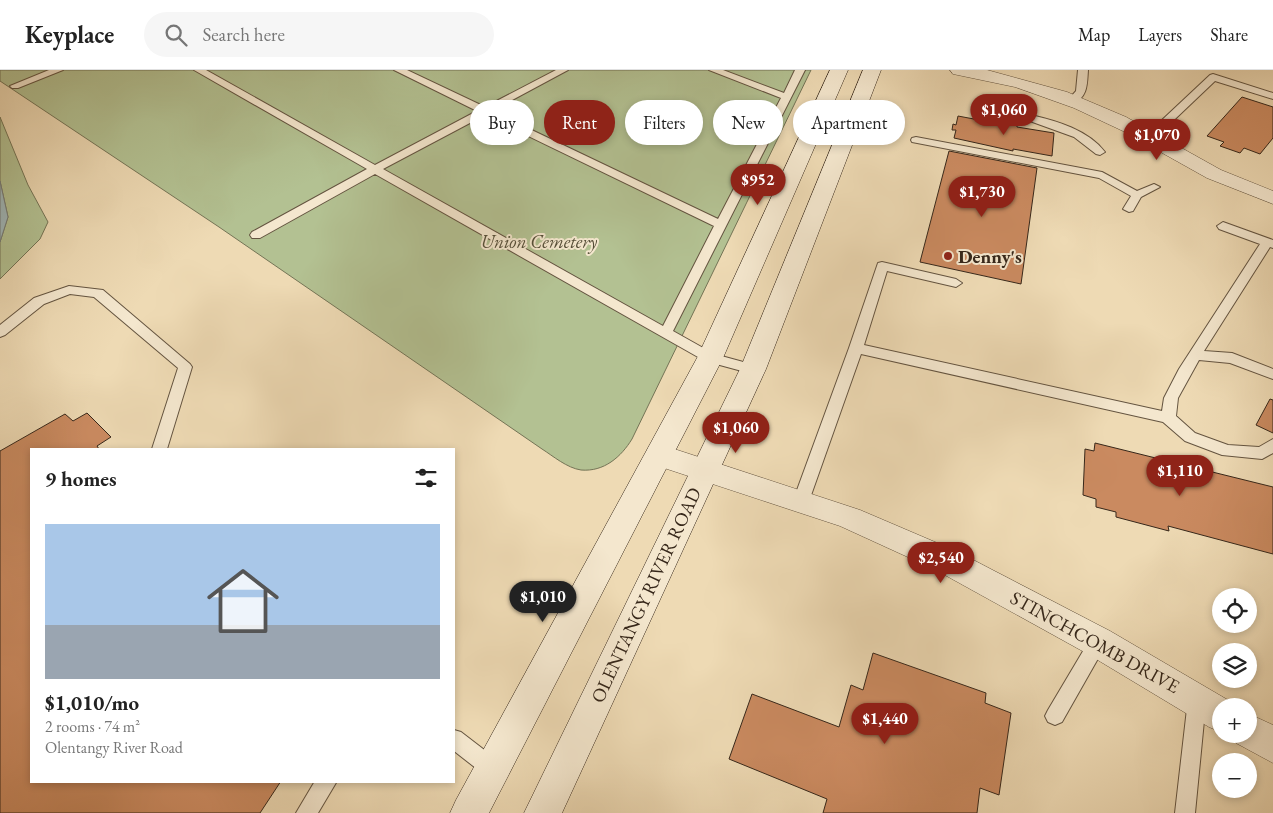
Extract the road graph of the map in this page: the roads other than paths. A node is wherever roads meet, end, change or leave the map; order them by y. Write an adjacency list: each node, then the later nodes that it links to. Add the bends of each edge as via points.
1 (58, 70): 11 (lane)
2 (199, 70): 23 (lane)
3 (398, 70): 16 (lane)
4 (563, 70): 14 (lane)
5 (714, 70): 13 (lane)
6 (800, 70): 13 (lane)
7 (839, 70): 37 (main road)
8 (872, 70): 38 (main road, OLENTANGY RIVER ROAD)
9 (959, 70): 15 (main road)
10 (1080, 71): 15 (lane, via 1081,92)
11 (15, 86)
12 (1273, 96): 20 (lane, via 1213,77)
13 (786, 97): 28 (lane)
14 (506, 100)
15 (1073, 100): 20 (main road)
16 (470, 104)
17 (1031, 118): 22 (lane, via 1077,136)
18 (470, 119): 23 (lane)
19 (534, 135): 28 (lane)
20 (1150, 137): 26 (main road, via 1205,169)
21 (916, 140): 25 (lane, via 1102,175)
22 (1100, 152)
23 (375, 169): 30 (lane); 34 (lane)
24 (1154, 187): 25 (lane)
25 (1137, 195): 27 (lane)
26 (1273, 198)
27 (1129, 209)
28 (721, 225): 34 (lane)
29 (1223, 226): 31 (lane)
30 (256, 235)
31 (1270, 243): 36 (lane)
32 (956, 283): 35 (lane, via 882,266)
33 (0, 332): 42 (lane, via 39,301 69,290 98,293 185,367)
34 (666, 332): 37 (lane)
35 (856, 348): 40 (lane); 45 (lane)
36 (1196, 355): 39 (lane, via 1232,358); 40 (lane, via 1171,398)
37 (710, 358): 38 (lane); 43 (main road)
38 (753, 369): 44 (main road, OLENTANGY RIVER ROAD)
39 (1273, 374)
40 (1168, 418): 41 (lane, via 1190,438 1227,451 1262,452)
41 (1273, 445)
42 (159, 448)
43 (659, 456): 44 (main road, STINCHCOMB DRIVE); 52 (main road)
44 (705, 469): 45 (main road, STINCHCOMB DRIVE); 56 (main road, OLENTANGY RIVER ROAD)
45 (801, 501): 46 (main road, STINCHCOMB DRIVE, via 850,518 945,560)
46 (1098, 642): 47 (main road, STINCHCOMB DRIVE); 48 (lane)
47 (1209, 708): 57 (lane)
48 (1055, 716)
49 (1257, 736): 51 (main road)
50 (455, 740): 52 (lane)
51 (1273, 745)
52 (493, 769): 55 (main road)
53 (326, 783): 54 (lane)
54 (306, 813)
55 (469, 813)
56 (543, 813)
57 (1185, 813)

